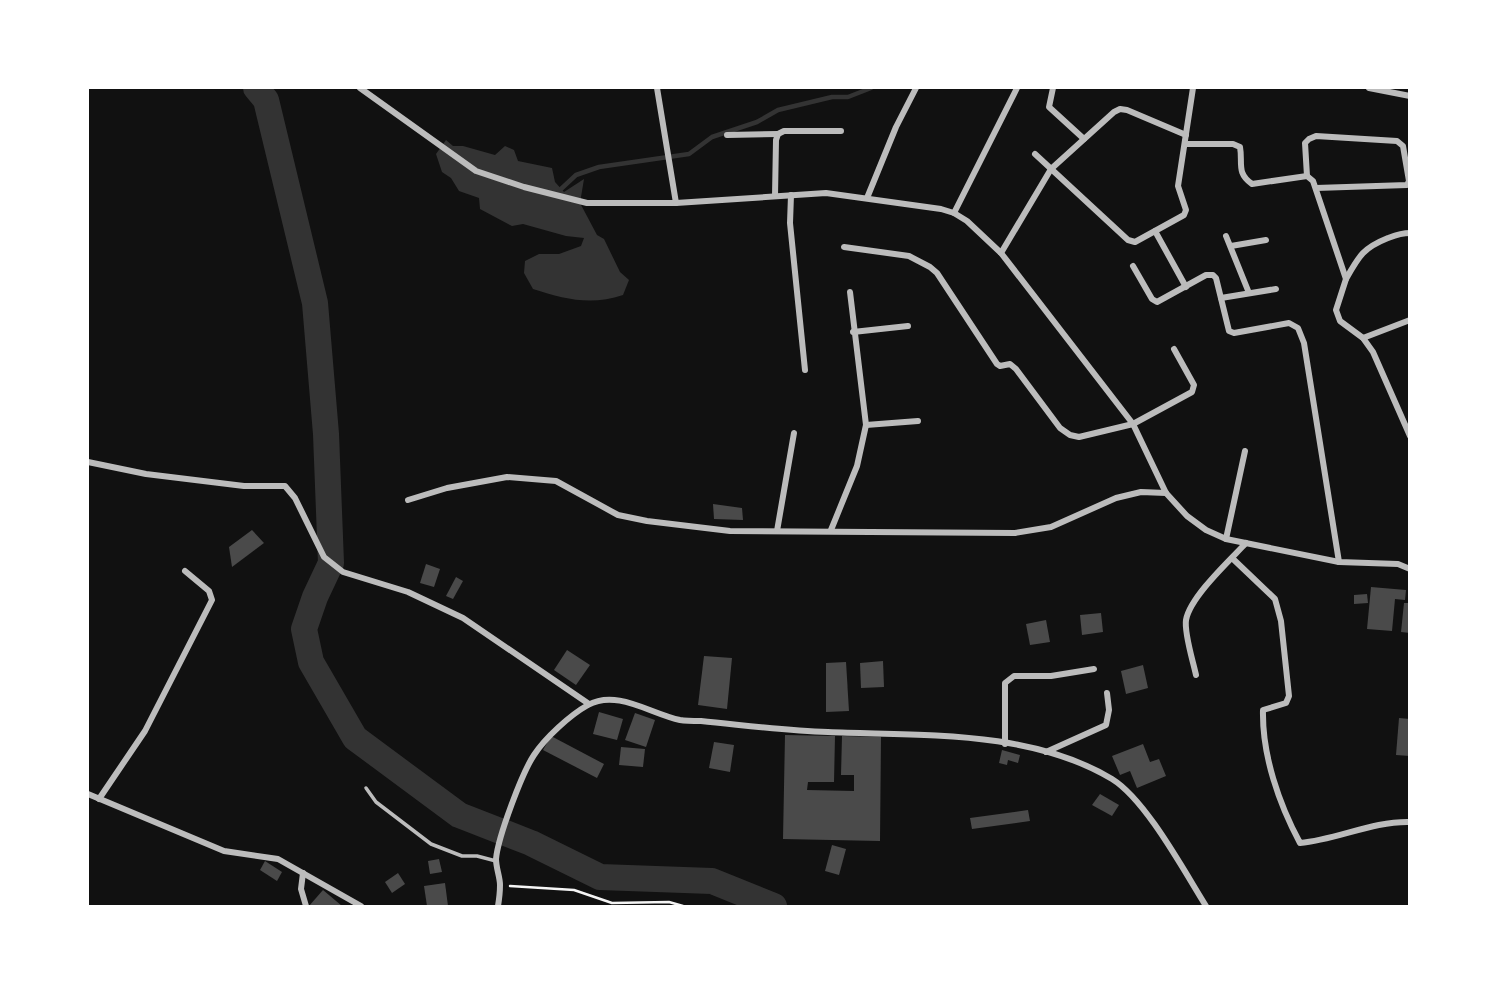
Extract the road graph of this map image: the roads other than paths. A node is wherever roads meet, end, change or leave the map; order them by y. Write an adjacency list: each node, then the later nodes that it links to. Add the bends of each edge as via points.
1 (360, 88): 22 (street, via 476,171 587,203)
2 (657, 88): 22 (street)
3 (916, 88): 21 (street)
4 (1016, 88): 23 (street)
5 (1053, 88): 13 (street, via 1049,107)
6 (1193, 88): 12 (street)
7 (1369, 88): 8 (street)
8 (1409, 96)
9 (841, 131): 10 (street)
10 (778, 134): 11 (street); 20 (street)
11 (727, 135)
12 (1186, 135): 13 (street, via 1120,109); 14 (street)
13 (1084, 139): 16 (street)
14 (1185, 144): 17 (street, via 1240,147 1240,171 1252,184); 24 (street, via 1178,186 1186,210)
15 (1035, 154): 16 (street)
16 (1051, 169): 24 (street, via 1128,240 1135,242); 30 (street)
17 (1307, 176): 18 (street); 18 (street, via 1305,143 1316,136 1397,141 1403,146 1407,185)
18 (1316, 188): 32 (street)
19 (791, 195): 20 (street); 21 (street, via 827,192); 43 (street)
20 (775, 196): 22 (street)
21 (867, 198): 23 (street)
22 (676, 203)
23 (954, 213): 30 (street)
24 (1155, 231): 33 (street)
25 (1409, 233): 32 (street, via 1370,245 1360,253)
26 (1226, 236): 28 (street)
27 (1266, 240): 28 (street)
28 (1231, 246): 36 (street)
29 (844, 247): 46 (street, via 909,256 937,273 997,364 1016,369 1070,435 1079,437)
30 (1001, 253): 46 (street)
31 (1133, 266): 33 (street, via 1157,302)
32 (1346, 279): 41 (street, via 1336,310 1340,321)
33 (1186, 288): 37 (street, via 1213,275)
34 (1276, 289): 36 (street)
35 (850, 292): 40 (street)
36 (1249, 293): 37 (street)
37 (1221, 298): 59 (street, via 1228,331 1289,323 1298,328)
38 (1409, 320): 41 (street)
39 (908, 326): 40 (street)
40 (853, 332): 47 (street)
41 (1363, 338): 44 (street)
42 (1174, 349): 46 (street, via 1194,385 1192,392)
43 (804, 370)
44 (1406, 416): 49 (street)
45 (918, 421): 47 (street)
46 (1133, 424): 52 (street)
47 (866, 425): 54 (street, via 857,466)
48 (794, 433): 55 (street)
49 (1409, 436)
50 (1245, 451): 56 (street)
51 (88, 462): 65 (street, via 219,483 285,486 324,558 343,572 408,592 463,618)
52 (1166, 493): 54 (street, via 1140,492 1116,498 1051,527 1014,534); 56 (street, via 1187,516)
53 (408, 499): 55 (street, via 507,477 556,481 618,514 647,521 730,531)
54 (831, 530): 55 (street)
55 (777, 531)
56 (1226, 539): 57 (street)
57 (1247, 543): 58 (street); 59 (street)
58 (1232, 558): 63 (street, via 1201,593 1185,621); 71 (street, via 1275,599 1281,621 1289,696 1286,703 1263,710 1263,719 1281,802 1300,843)
59 (1339, 562): 60 (street, via 1398,564)
60 (1409, 569)
61 (185, 571): 70 (street, via 209,591 212,600 151,721)
62 (1094, 669): 66 (street, via 1014,676 1005,683)
63 (1196, 675)
64 (1107, 693): 67 (street, via 1106,725)
65 (589, 704): 66 (street, via 608,699 678,719 826,732 937,734); 72 (street, via 549,735 532,758 508,814)
66 (1004, 744): 67 (street)
67 (1046, 752): 77 (street, via 1114,780 1138,801)
68 (366, 788): 72 (lane, via 376,802 430,844)
69 (88, 794): 70 (street)
70 (99, 799): 73 (street, via 224,851 278,859)
71 (1409, 822)
72 (496, 862): 76 (street)
73 (303, 873): 74 (street); 75 (street)
74 (306, 906)
75 (361, 906)
76 (498, 906)
77 (1206, 906)

